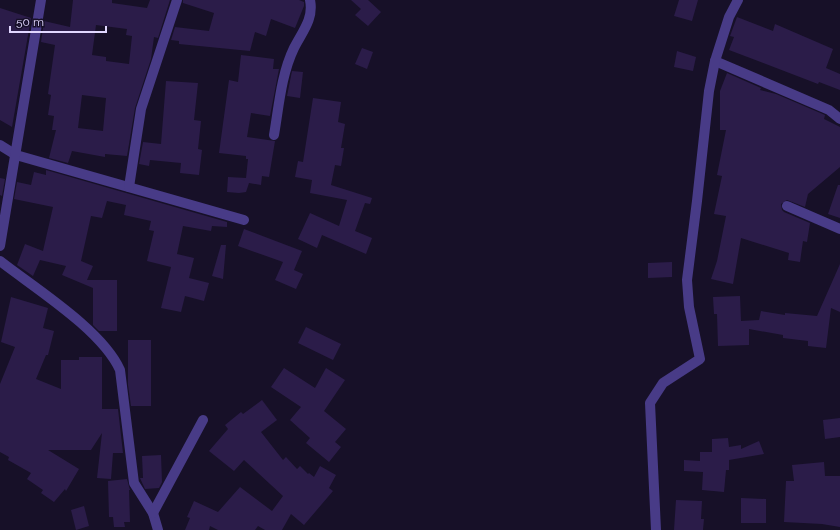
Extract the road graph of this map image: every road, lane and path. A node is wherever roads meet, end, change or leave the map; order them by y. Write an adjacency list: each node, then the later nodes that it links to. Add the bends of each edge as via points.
1 (41, 0): 9 (street)
2 (177, 0): 10 (street, via 144,96)
3 (310, 0): 7 (street, via 312,9 309,21 286,65)
4 (738, 0): 5 (street, via 729,17)
5 (715, 61): 6 (street, via 829,110); 19 (street, via 686,280 700,359 663,383 650,403)
6 (840, 119)
7 (274, 135)
8 (0, 145): 9 (street)
9 (16, 155): 10 (street); 14 (street)
10 (129, 187): 12 (street)
11 (787, 206): 13 (street)
12 (244, 220)
13 (840, 229)
14 (0, 246)
15 (0, 261): 17 (street, via 96,336 114,358 120,370 134,483)
16 (203, 420): 17 (street)
17 (153, 513): 18 (street)
18 (158, 530)
19 (656, 530)

